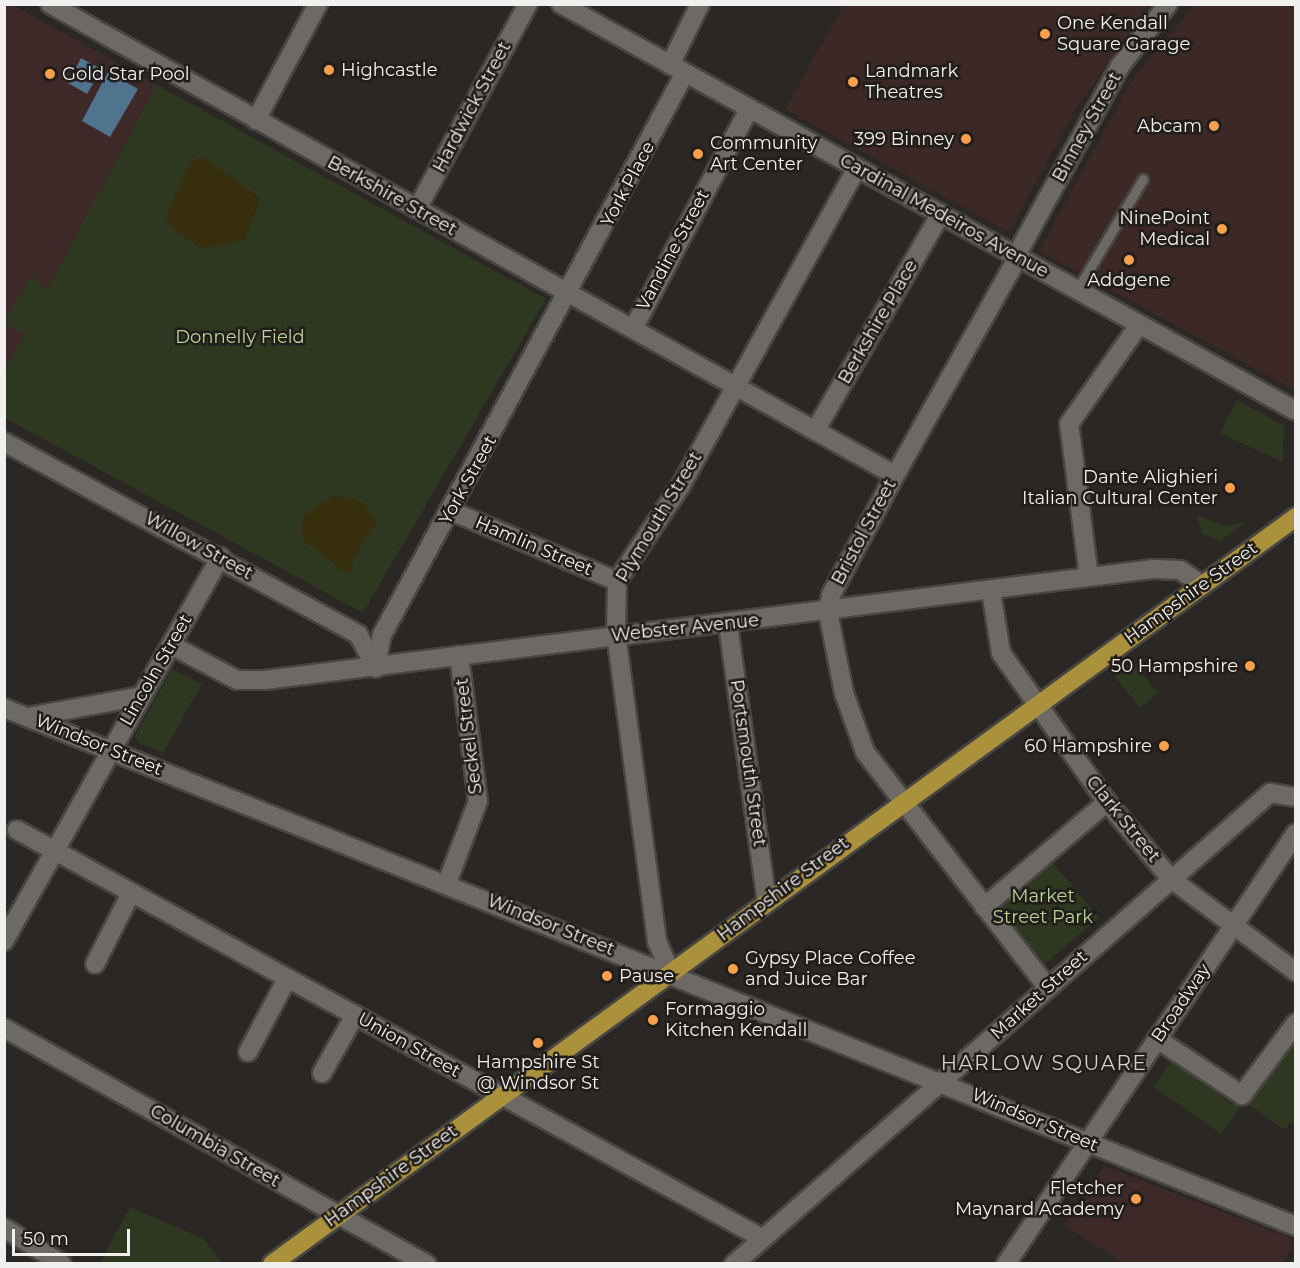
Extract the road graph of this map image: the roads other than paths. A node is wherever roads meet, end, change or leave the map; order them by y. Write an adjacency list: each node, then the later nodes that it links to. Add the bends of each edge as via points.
1 (50, 4): 9 (street, Berkshire Street)
2 (318, 4): 9 (street)
3 (528, 4): 12 (street, Hardwick Street)
4 (561, 4): 7 (street, Cardinal Medeiros Avenue)
5 (700, 4): 7 (street, York Place)
6 (1168, 4): 14 (street, Binney Street, via 1120,66)
7 (678, 69): 8 (street, Cardinal Medeiros Avenue); 16 (street, York Place)
8 (749, 109): 10 (street, Cardinal Medeiros Avenue); 18 (street, Vandine Street)
9 (256, 120): 12 (street, Berkshire Street)
10 (857, 168): 13 (street, Cardinal Medeiros Avenue); 19 (street, Plymouth Street)
11 (1143, 179): 15 (lane)
12 (417, 209): 16 (street, Berkshire Street)
13 (941, 214): 14 (street, Cardinal Medeiros Avenue); 21 (street, Berkshire Place)
14 (1017, 257): 15 (street, Cardinal Medeiros Avenue); 23 (street, Bristol Street)
15 (1077, 290): 17 (street, Cardinal Medeiros Avenue)
16 (569, 295): 18 (street, Berkshire Street); 24 (street, York Street)
17 (1139, 324): 20 (street, Cardinal Medeiros Avenue); 27 (street, via 1069,424)
18 (633, 329): 19 (street, Berkshire Street)
19 (735, 386): 21 (street); 28 (street, Plymouth Street, via 680,487)
20 (1294, 407)
21 (815, 431): 23 (street)
22 (4, 442): 26 (street, Willow Street)
23 (895, 475): 31 (street, Bristol Street, via 831,595)
24 (451, 511): 28 (street, Hamlin Street); 36 (street, York Street, via 382,635)
25 (1296, 517): 29 (main road, Hampshire Street)
26 (220, 557): 34 (street, Lincoln Street); 36 (street, Willow Street, via 358,634)
27 (1089, 577): 29 (street, Webster Avenue, via 1180,570); 30 (street, Webster Avenue)
28 (617, 581): 33 (street, Plymouth Street)
29 (1202, 585): 38 (main road, Hampshire Street)
30 (991, 591): 31 (street, Webster Avenue); 38 (street, Clark Street, via 1000,652)
31 (828, 612): 32 (street, Webster Avenue); 44 (street, Bristol Street, via 844,693 865,752)
32 (728, 625): 33 (street, Webster Avenue); 51 (street, Portsmouth Street)
33 (616, 635): 35 (street, Webster Avenue); 56 (street, Plymouth Street, via 657,941)
34 (171, 645): 36 (street, Webster Avenue, via 237,680); 37 (street, Lincoln Street)
35 (459, 655): 36 (street, Webster Avenue); 49 (street, Seckel Street, via 478,801)
36 (376, 668)
37 (142, 696): 40 (street); 41 (street, Lincoln Street)
38 (1036, 706): 43 (street, Clark Street); 44 (main road, Hampshire Street)
39 (4, 708): 40 (street, Windsor Street)
40 (28, 717): 41 (street, Windsor Street)
41 (113, 750): 47 (street, Lincoln Street); 49 (street, Windsor Street)
42 (1296, 797): 48 (street, Market Street, via 1270,793)
43 (1107, 802): 48 (street, Clark Street); 52 (street)
44 (903, 803): 51 (main road, Hampshire Street); 52 (street, Bristol Street)
45 (17, 830): 47 (street, Union Street)
46 (1296, 833): 53 (street, Broadway)
47 (56, 852): 50 (street, Union Street); 54 (street, Lincoln Street)
48 (1171, 879): 53 (street, Clark Street); 59 (street, Market Street)
49 (447, 883): 56 (street, Windsor Street)
50 (131, 893): 55 (street); 58 (street, Union Street)
51 (767, 902): 56 (main road, Hampshire Street)
52 (984, 907): 59 (street, Bristol Street)
53 (1232, 927): 57 (street, Clark Street); 63 (street, Broadway)
54 (4, 941)
55 (94, 964)
56 (671, 972): 66 (street, Windsor Street); 67 (main road, Hampshire Street)
57 (1296, 972)
58 (287, 979): 60 (street, Union Street); 64 (street)
59 (1047, 987): 66 (street, Market Street)
60 (355, 1015): 65 (street); 67 (street, Union Street)
61 (1296, 1023): 63 (street, via 1241,1095)
62 (4, 1028): 69 (street, Columbia Street)
63 (1157, 1040): 68 (street, Broadway)
64 (248, 1052)
65 (322, 1073)
66 (940, 1080): 68 (street, Windsor Street); 72 (street, Market Street)
67 (501, 1096): 69 (main road, Hampshire Street); 72 (street, Union Street)
68 (1088, 1142): 70 (street, Windsor Street); 77 (street, Broadway)
69 (337, 1215): 74 (main road, Hampshire Street); 75 (street, Columbia Street)
70 (1296, 1226)
71 (4, 1228): 73 (street)
72 (762, 1238): 76 (street, Market Street)
73 (62, 1263)
74 (272, 1263)
75 (426, 1263)
76 (734, 1263)
77 (1006, 1263)

